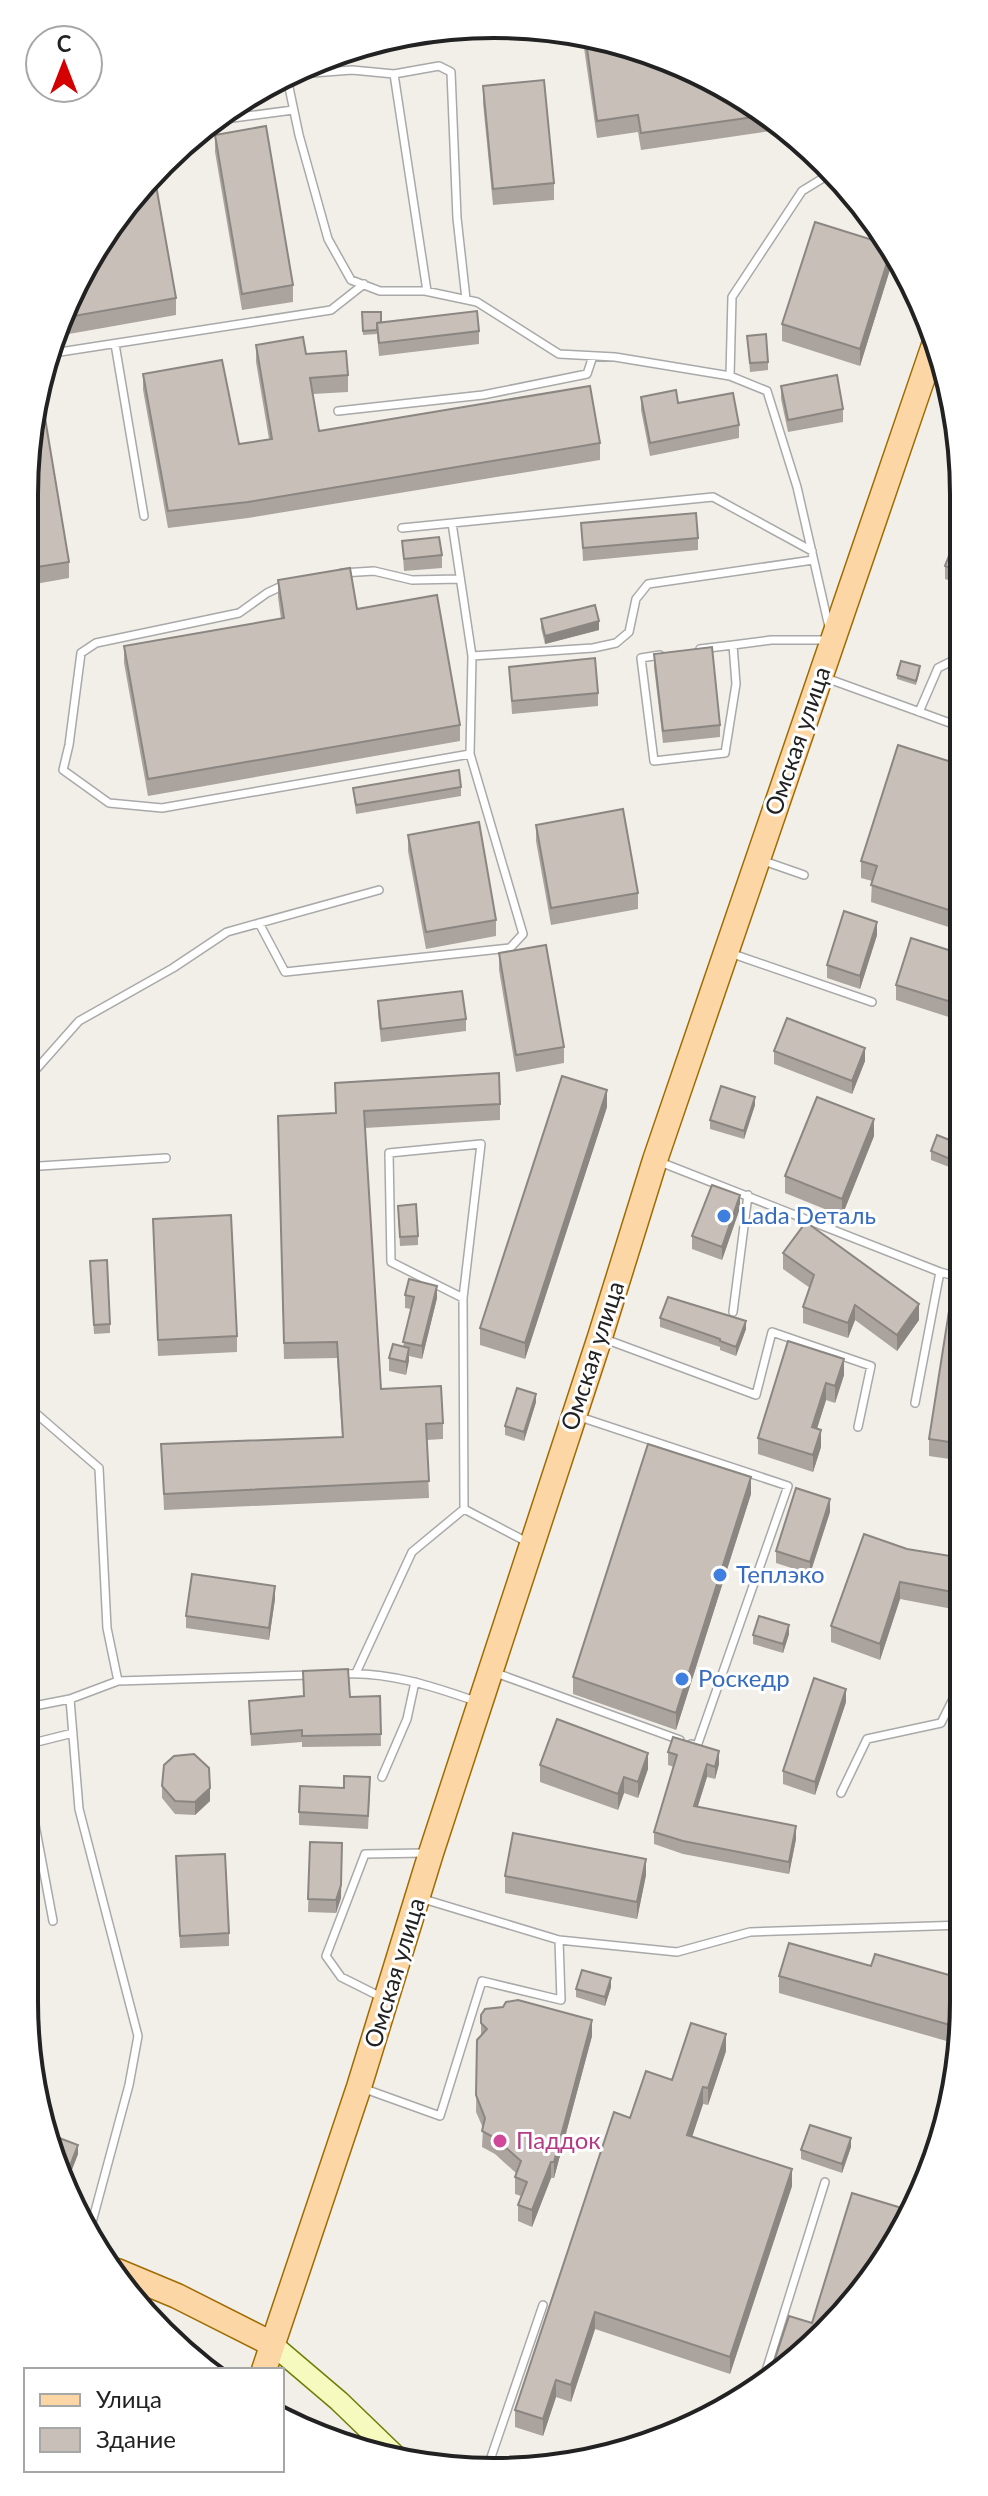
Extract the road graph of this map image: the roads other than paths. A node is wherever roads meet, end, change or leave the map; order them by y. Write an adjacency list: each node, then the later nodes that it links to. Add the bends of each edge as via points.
1 (322, 72): 2 (lane)
2 (394, 74): 8 (lane); 9 (lane, via 439,66 451,72)
3 (289, 87): 4 (lane)
4 (293, 110): 5 (lane); 7 (lane, via 328,239 351,280)
5 (238, 117)
6 (822, 178): 14 (lane, via 802,191 732,297)
7 (364, 284): 8 (lane, via 380,291); 10 (lane, via 331,310)
8 (427, 291): 9 (lane)
9 (466, 299): 12 (lane, via 559,354)
10 (115, 344): 11 (lane); 16 (lane)
11 (61, 352)
12 (593, 356): 14 (lane); 15 (lane, via 587,374 483,395)
13 (930, 361): 23 (main road, Омская улица)
14 (730, 376): 19 (lane, via 767,391)
15 (338, 411)
16 (144, 516)
17 (452, 523): 18 (lane); 19 (lane, via 713,497); 22 (lane)
18 (402, 528)
19 (812, 555): 23 (lane); 27 (lane, via 648,584 636,599 629,632 616,643)
20 (332, 573): 22 (lane)
21 (298, 578): 32 (lane, via 239,613 109,639 81,653 63,770 109,803 162,808)
22 (460, 579): 27 (lane)
23 (833, 640): 24 (lane); 29 (main road, Омская улица)
24 (733, 645): 25 (lane); 26 (lane, via 736,684 725,753 654,761 641,658)
25 (697, 650)
26 (669, 654)
27 (472, 656): 32 (lane)
28 (950, 662): 30 (lane, via 938,668)
29 (820, 676): 30 (lane); 33 (main road, Омская улица)
30 (919, 712): 31 (lane)
31 (950, 723)
32 (470, 754): 36 (lane, via 523,934 510,948 285,972)
33 (758, 859): 34 (lane); 37 (main road, Омская улица)
34 (804, 875)
35 (379, 890): 36 (lane)
36 (259, 923): 39 (lane, via 227,932 79,1021)
37 (726, 952): 38 (lane); 41 (main road, Омская улица)
38 (872, 1002)
39 (38, 1067)
40 (166, 1158): 42 (lane)
41 (655, 1160): 43 (lane); 48 (main road, Омская улица)
42 (38, 1166)
43 (748, 1195): 44 (lane); 47 (lane)
44 (940, 1272): 45 (lane); 49 (lane)
45 (950, 1275)
46 (463, 1298): 46 (lane, via 391,1262 389,1153 481,1144); 53 (lane)
47 (733, 1312)
48 (600, 1337): 51 (main road, Омская улица); 52 (lane, via 756,1395 772,1332 871,1366)
49 (915, 1403)
50 (38, 1415): 59 (lane, via 99,1468 107,1628)
51 (575, 1415): 54 (main road, Омская улица); 55 (lane, via 788,1486 697,1746)
52 (858, 1427)
53 (464, 1509): 54 (lane); 56 (lane, via 412,1552)
54 (532, 1545): 55 (main road, Омская улица)
55 (489, 1671): 62 (main road, Омская улица)
56 (356, 1673): 57 (lane); 60 (lane)
57 (333, 1674)
58 (322, 1675): 59 (lane)
59 (118, 1681): 61 (lane)
60 (415, 1682): 62 (lane); 67 (lane, via 407,1719)
61 (70, 1699): 63 (lane); 65 (lane)
62 (480, 1703): 70 (main road, Омская улица)
63 (38, 1705)
64 (950, 1705): 68 (lane, via 941,1723 867,1739)
65 (73, 1733): 66 (lane); 78 (lane, via 79,1809 138,2036)
66 (38, 1742)
67 (382, 1777)
68 (841, 1793)
69 (38, 1841): 72 (lane)
70 (431, 1853): 71 (main road, Омская улица); 75 (lane, via 365,1854 326,1956 341,1977)
71 (418, 1898): 74 (lane); 75 (main road, Омская улица)
72 (53, 1921)
73 (950, 1925): 74 (lane, via 750,1932 677,1952)
74 (559, 1940): 76 (lane, via 561,2000 482,1981 440,2116)
75 (386, 1999): 76 (main road, Омская улица)
76 (359, 2087): 81 (main road, Омская улица)
77 (825, 2182): 82 (lane)
78 (93, 2219)
79 (129, 2276): 81 (main road)
80 (543, 2305): 85 (lane)
81 (272, 2344): 83 (main road, Омская улица); 84 (main road)
82 (767, 2367)
83 (265, 2368)
84 (383, 2444)
85 (491, 2458)

